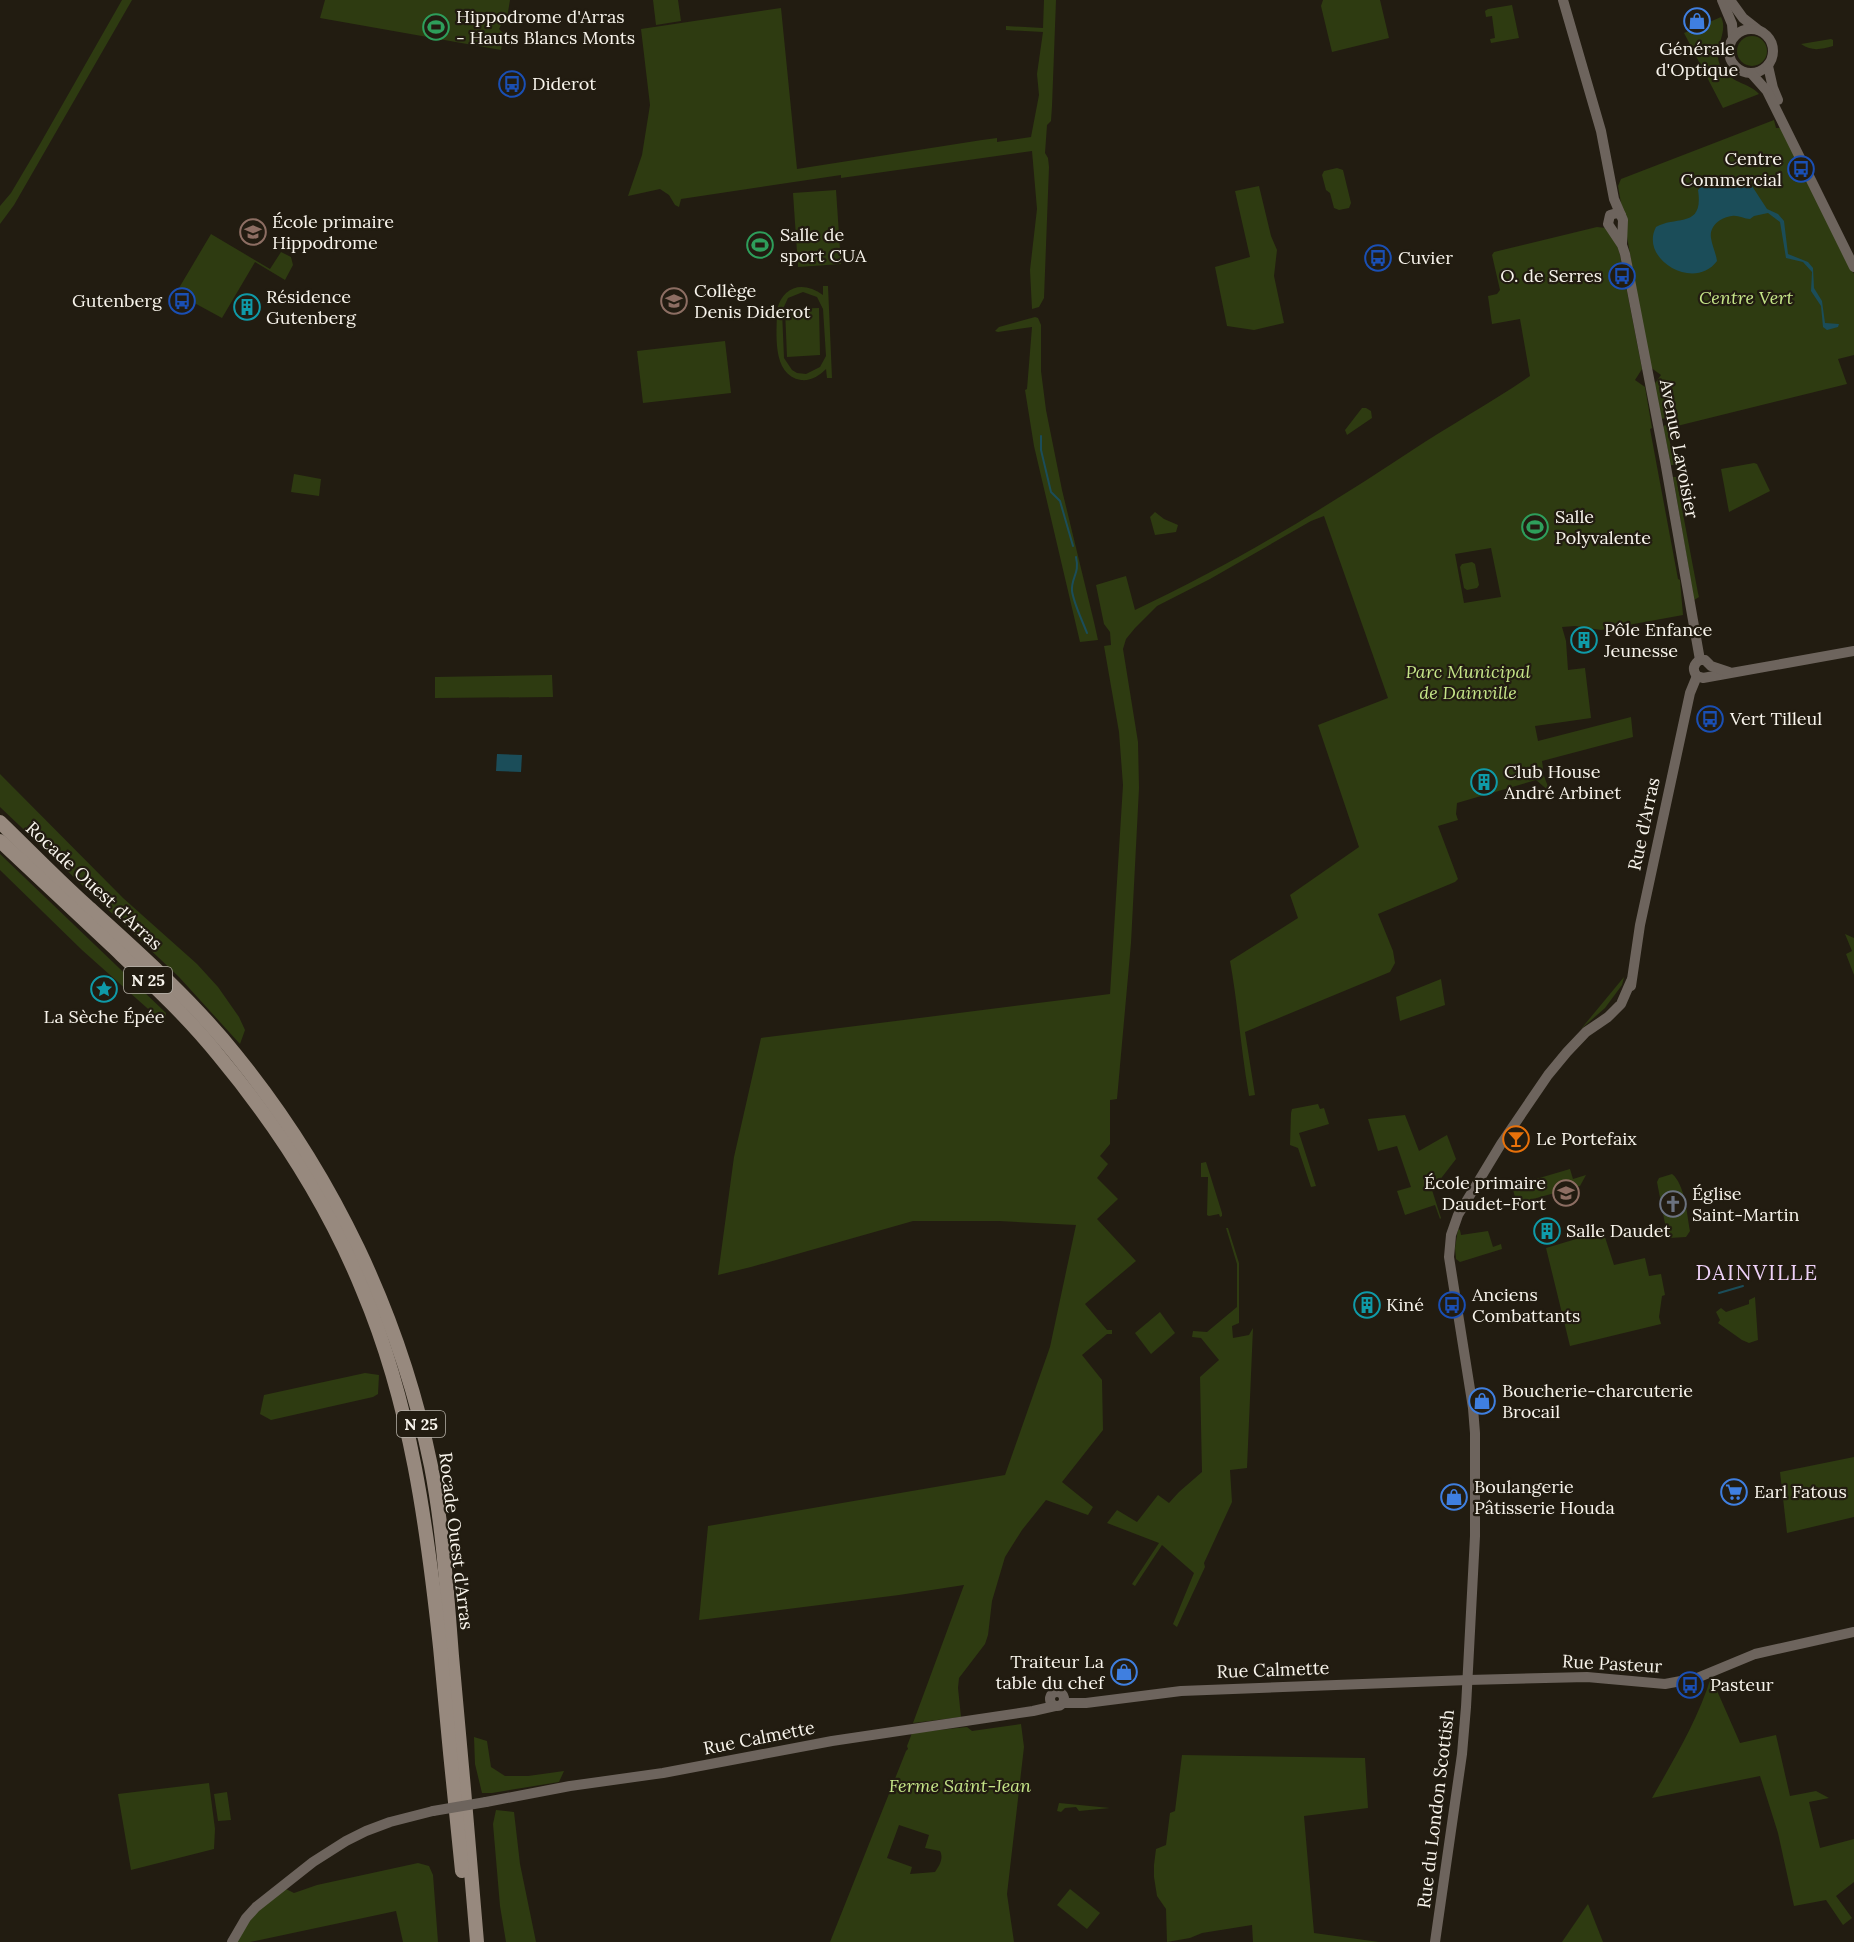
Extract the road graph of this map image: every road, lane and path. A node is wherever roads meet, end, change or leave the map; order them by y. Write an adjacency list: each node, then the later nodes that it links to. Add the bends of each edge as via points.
1 (1563, 0): 8 (main road, Avenue Lavoisier, via 1600,130)
2 (1722, 0): 5 (main road)
3 (1730, 0): 4 (main road)
4 (1757, 29): 5 (main road, via 1744,29); 6 (main road, via 1768,35 1773,44)
5 (1733, 37): 7 (main road, via 1729,46 1731,60 1737,68)
6 (1768, 66): 7 (main road); 10 (main road, via 1776,95)
7 (1750, 73): 11 (main road, via 1767,91)
8 (1618, 218): 9 (main road, Avenue Lavoisier); 9 (main road, Avenue Lavoisier, via 1608,221)
9 (1622, 244): 13 (main road, Avenue Lavoisier)
10 (1854, 253)
11 (1854, 267)
12 (1854, 651): 14 (main road, via 1731,672)
13 (1700, 660): 14 (main road, via 1705,660); 15 (main road, via 1694,667)
14 (1710, 671): 15 (main road, via 1703,678)
15 (1697, 676): 18 (main road, Rue d'Arras, via 1672,772 1640,925 1630,996)
16 (0, 822): 23 (highway, Rocade Ouest d'Arras / N 25, via 164,977 234,1052 306,1154 376,1286 415,1399 436,1497)
17 (0, 841): 22 (highway, Rocade Ouest d'Arras / N 25, via 168,1000 218,1053 290,1151 326,1212 357,1277 397,1390 422,1503)
18 (1623, 1006): 20 (main road, Rue du London Scottish, via 1605,1025 1580,1039 1548,1075 1458,1215 1449,1245 1475,1433)
19 (1854, 1632): 20 (main road, Rue Pasteur, via 1755,1654 1697,1677 1665,1684 1587,1677)
20 (1468, 1680): 21 (main road, Rue Calmette, bridge, via 1181,1691 1086,1703 1058,1700 1039,1709 433,1811 366,1831 313,1862 246,1918); 24 (main road, Rue du London Scottish, via 1462,1754)
21 (232, 1942)
22 (469, 1942)
23 (477, 1942)
24 (1435, 1942)

